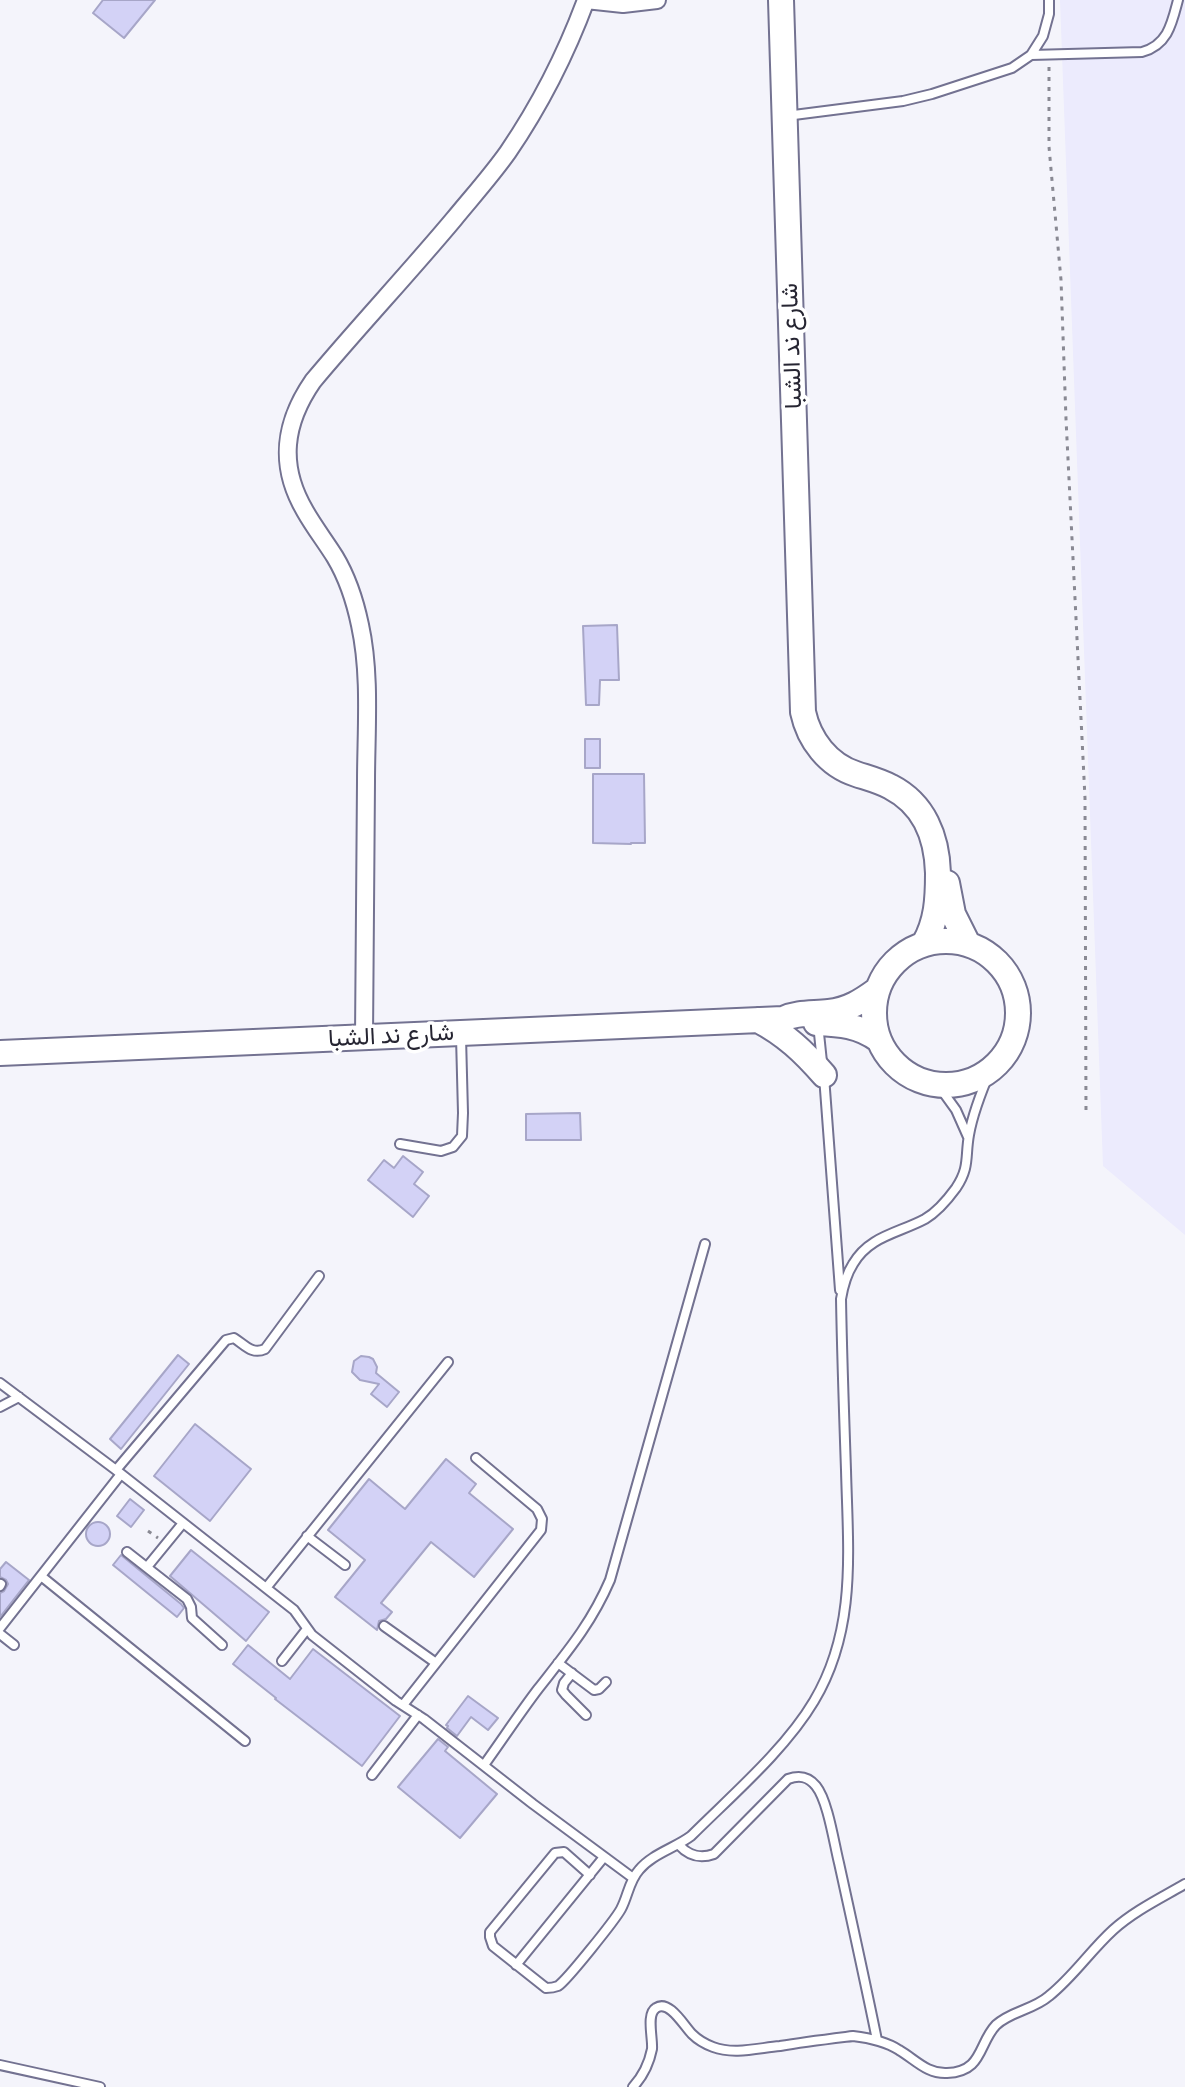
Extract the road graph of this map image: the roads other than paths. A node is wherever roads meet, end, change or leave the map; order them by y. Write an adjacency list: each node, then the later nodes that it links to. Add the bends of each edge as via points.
1 (657, 0): 15 (street, via 586,0 535,110 508,152 313,381 291,421 287,443 293,488 336,559 361,626 367,700)
2 (781, 0): 6 (main road, شارع ند الشبا)
3 (1049, 0): 5 (lane, via 1048,25)
4 (1178, 0): 5 (lane, via 1168,34 1150,50)
5 (1031, 55): 6 (lane, via 1012,68 918,98)
6 (785, 116): 7 (main road, شارع ند الشبا)
7 (803, 692): 8 (main road, شارع ند الشبا, via 807,728 824,754 900,793 931,830 938,901); 9 (main road, شارع ند الشبا, via 816,727 835,752 911,788 927,806 942,839 953,914)
8 (924, 944): 9 (main road); 10 (main road, via 895,962)
9 (968, 944): 18 (main road, via 997,962 1017,1002 1011,1045)
10 (877, 990): 11 (main road, شارع ند الشبا, via 843,1009); 16 (main road)
11 (783, 1019): 12 (main road, شارع ند الشبا); 13 (main road, شارع ند الشبا)
12 (758, 1020): 14 (main road, شارع ند الشبا); 19 (main road, via 787,1037)
13 (818, 1023): 16 (main road, شارع ند الشبا, via 850,1025); 19 (lane)
14 (460, 1033): 15 (main road, شارع ند الشبا); 22 (lane, via 462,1136 441,1151)
15 (364, 1037): 17 (main road, شارع ند الشبا)
16 (879, 1040): 20 (main road, via 898,1067)
17 (0, 1053)
18 (991, 1069): 20 (main road, via 972,1081); 21 (lane)
19 (824, 1075): 25 (lane)
20 (938, 1085): 21 (lane)
21 (968, 1138): 25 (lane, via 967,1163 948,1198 928,1217 866,1248 852,1264)
22 (400, 1144)
23 (705, 1244): 46 (lane, via 610,1580 588,1624)
24 (319, 1276): 31 (lane, via 265,1349 257,1352 234,1338 226,1340)
25 (841, 1299): 55 (lane, via 849,1579 835,1654 814,1700 784,1741)
26 (448, 1362): 33 (lane)
27 (0, 1383): 28 (lane)
28 (19, 1397): 29 (lane); 31 (lane)
29 (0, 1407)
30 (476, 1458): 45 (lane, via 537,1509 542,1525)
31 (118, 1472): 32 (lane); 37 (lane)
32 (183, 1523): 36 (lane); 38 (lane)
33 (307, 1536): 35 (lane); 38 (lane)
34 (127, 1552): 36 (lane)
35 (345, 1565)
36 (147, 1567): 43 (lane, via 190,1602 192,1618)
37 (41, 1576): 41 (lane); 52 (lane)
38 (266, 1588): 40 (lane, via 294,1610)
39 (384, 1626): 45 (lane)
40 (307, 1629): 44 (lane); 49 (lane)
41 (0, 1631): 42 (lane)
42 (14, 1645)
43 (222, 1645)
44 (282, 1661)
45 (436, 1663): 49 (lane)
46 (558, 1663): 47 (lane); 53 (lane)
47 (572, 1673): 48 (lane, via 594,1690); 51 (lane, via 562,1690)
48 (606, 1682)
49 (403, 1705): 50 (lane)
50 (418, 1715): 53 (lane); 54 (lane)
51 (586, 1715)
52 (245, 1741)
53 (484, 1765): 56 (lane)
54 (372, 1775)
55 (679, 1845): 58 (lane, via 648,1861); 61 (lane, via 691,1855 714,1854 788,1779 810,1780 820,1792 833,1837)
56 (604, 1857): 57 (lane); 58 (lane)
57 (590, 1875): 60 (lane); 60 (lane, via 564,1852 555,1853 495,1923 491,1942)
58 (633, 1878): 60 (lane, via 620,1912 560,1984 541,1986)
59 (1185, 1884): 61 (lane, via 1126,1919 1049,1997 998,2024 974,2064 965,2069 946,2074 926,2069)
60 (516, 1965)
61 (877, 2040): 64 (lane, via 853,2036 721,2049 700,2040 670,2009 660,2006 650,2017 652,2050)
62 (0, 2065): 63 (lane)
63 (100, 2087)
64 (633, 2087)

